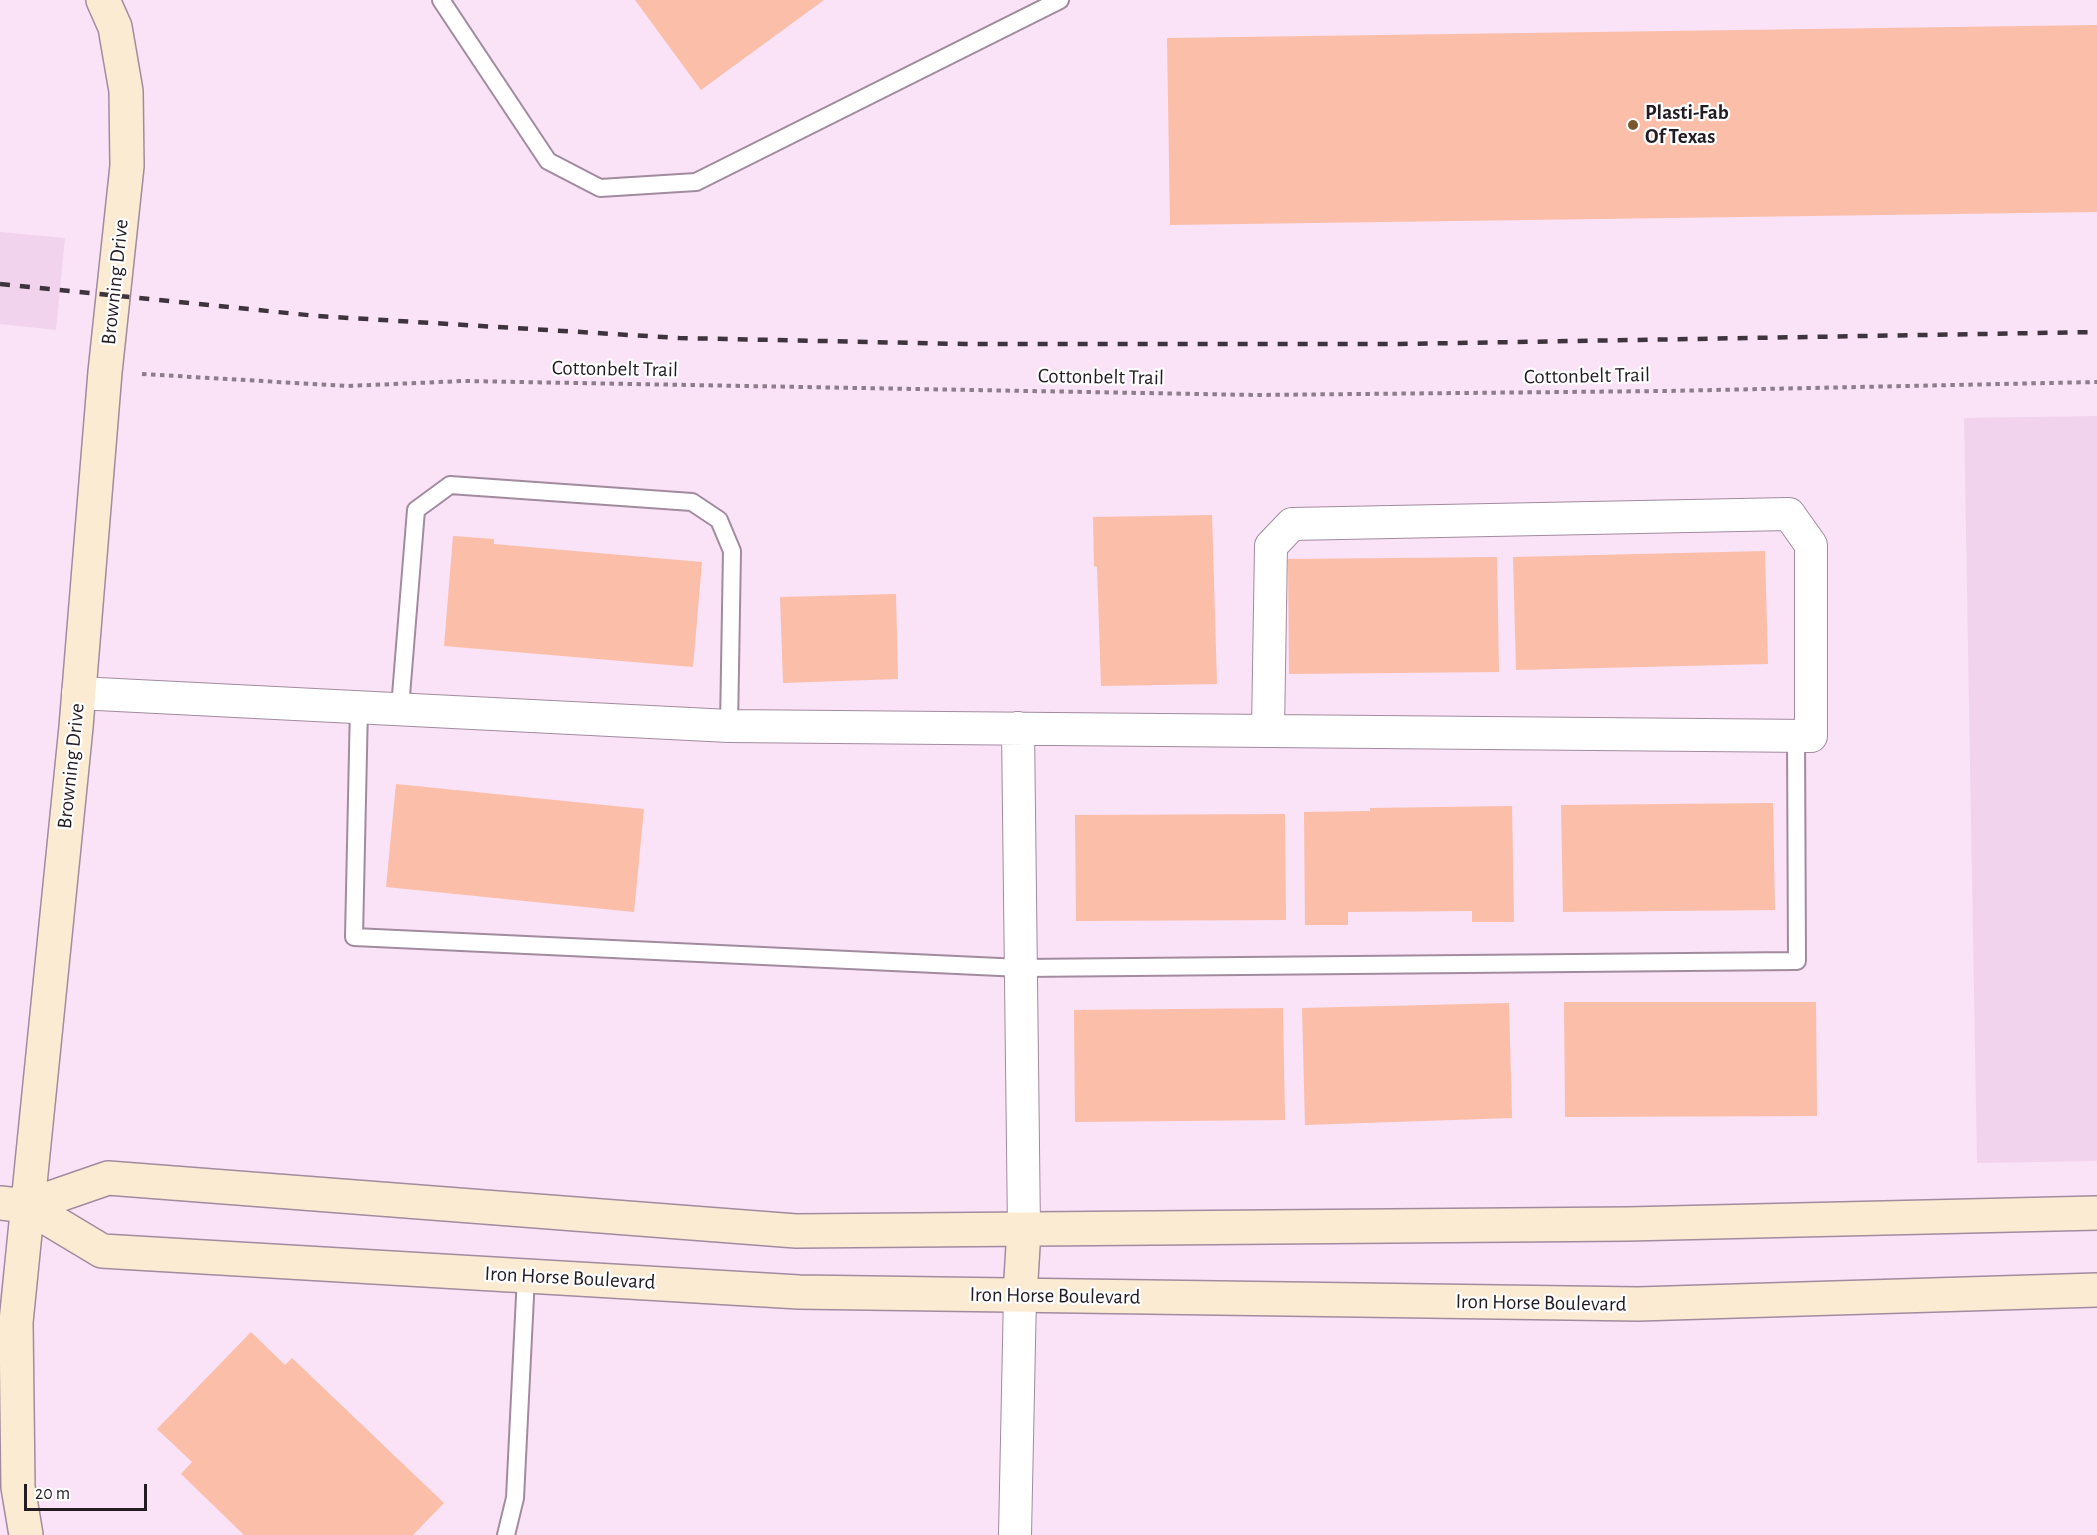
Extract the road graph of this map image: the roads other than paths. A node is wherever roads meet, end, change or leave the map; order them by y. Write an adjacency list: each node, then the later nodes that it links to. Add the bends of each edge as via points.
1 (103, 0): 4 (street, Browning Drive, via 115,27 126,92 127,166)
2 (441, 0): 3 (lane, via 548,161 600,188 696,182)
3 (1060, 0)
4 (78, 693): 5 (street); 12 (street, Browning Drive)
5 (358, 706): 6 (street); 11 (lane, via 354,937)
6 (400, 708): 7 (street); 7 (lane, via 416,510 450,485 692,502 719,520 732,551)
7 (729, 726): 8 (street)
8 (1018, 728): 9 (street); 11 (street)
9 (1268, 730): 10 (street); 10 (street, via 1271,546 1292,524 1789,514 1811,545 1811,736)
10 (1796, 735): 11 (lane, via 1797,961)
11 (1021, 968): 14 (street)
12 (14, 1205): 14 (street, via 108,1178 796,1231); 15 (street, Iron Horse Boulevard, via 102,1251); 18 (street, Browning Drive, via 18,1487)
13 (2097, 1214): 14 (street, via 1640,1224)
14 (1024, 1230): 17 (street)
15 (525, 1276): 17 (street, Iron Horse Boulevard, via 799,1292); 19 (lane, via 515,1498)
16 (2097, 1290): 17 (street, Iron Horse Boulevard, via 1638,1304)
17 (1020, 1295): 20 (street)
18 (26, 1535)
19 (506, 1535)
20 (1015, 1535)

